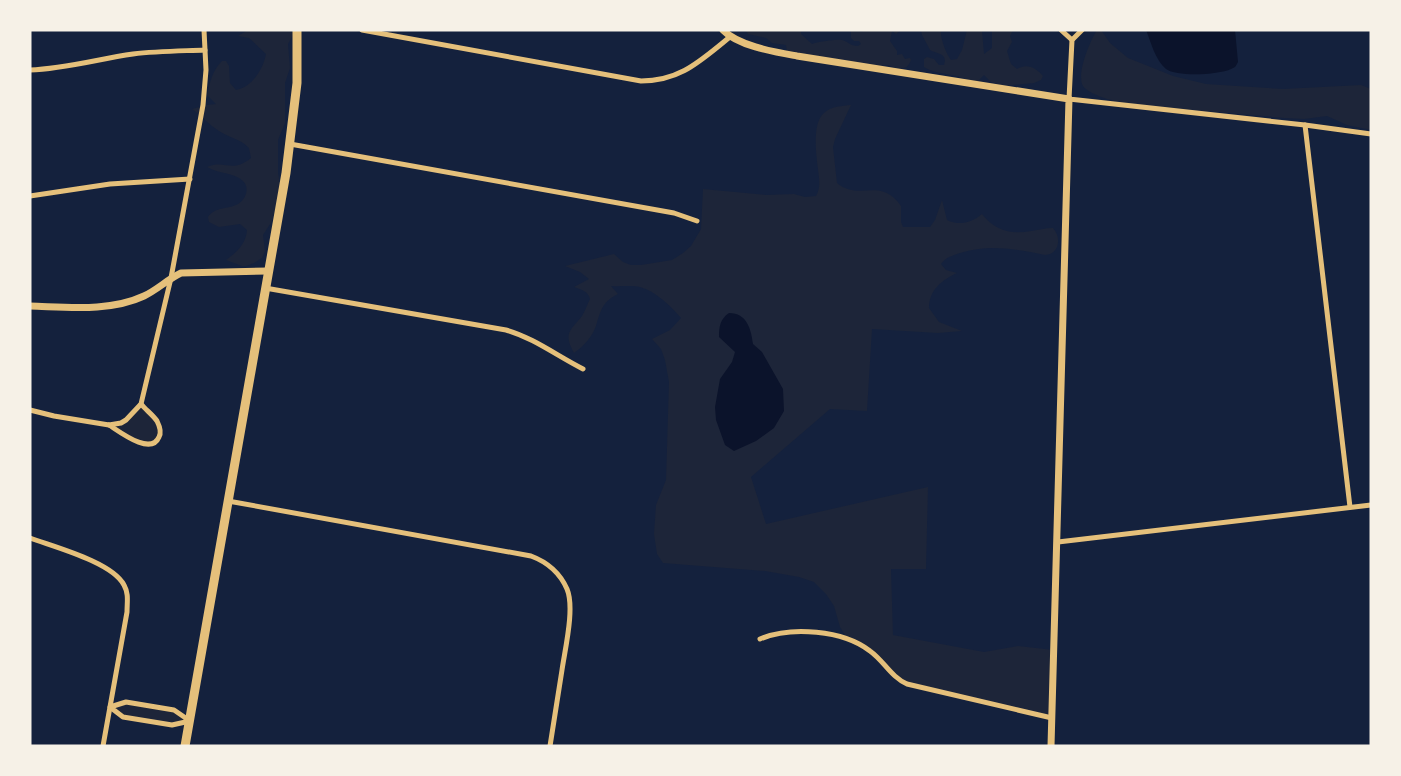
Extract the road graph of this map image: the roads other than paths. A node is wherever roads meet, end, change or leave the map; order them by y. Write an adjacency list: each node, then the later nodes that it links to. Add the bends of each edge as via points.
1 (204, 30): 9 (street)
2 (297, 30): 14 (main road)
3 (362, 30): 7 (street, via 641,81 679,74)
4 (723, 30): 7 (street)
5 (1061, 30): 8 (street)
6 (1082, 30): 8 (street)
7 (730, 37): 11 (street, via 769,51)
8 (1072, 40): 11 (street)
9 (205, 50): 10 (street, via 132,54); 15 (street, via 203,105)
10 (30, 70)
11 (1069, 99): 12 (street); 30 (street)
12 (1305, 125): 13 (street); 28 (street)
13 (1371, 134)
14 (290, 145): 17 (street, via 674,213); 18 (main road)
15 (190, 178): 16 (street); 19 (street)
16 (30, 196)
17 (697, 221)
18 (268, 271): 19 (street, via 193,272); 20 (main road)
19 (171, 278): 21 (street, via 145,296 122,303); 23 (street)
20 (265, 288): 22 (street, via 506,330 535,340); 26 (main road)
21 (30, 306)
22 (583, 369)
23 (141, 404): 25 (street, via 126,420); 25 (street, via 157,421 157,441 136,442)
24 (30, 411): 25 (street)
25 (109, 425)
26 (228, 501): 34 (main road); 37 (street, via 531,556 551,568 570,600)
27 (1371, 505): 28 (street)
28 (1350, 507): 30 (street)
29 (30, 538): 32 (street, via 98,563 114,572 125,586 127,612)
30 (1058, 542): 33 (street)
31 (760, 639): 33 (street, via 799,631 833,635 863,646 906,684)
32 (110, 707): 34 (street, via 123,717 172,725); 34 (street, via 126,702 174,710); 35 (street)
33 (1052, 718): 38 (street)
34 (190, 721): 36 (main road)
35 (103, 746)
36 (185, 746)
37 (550, 746)
38 (1051, 746)

